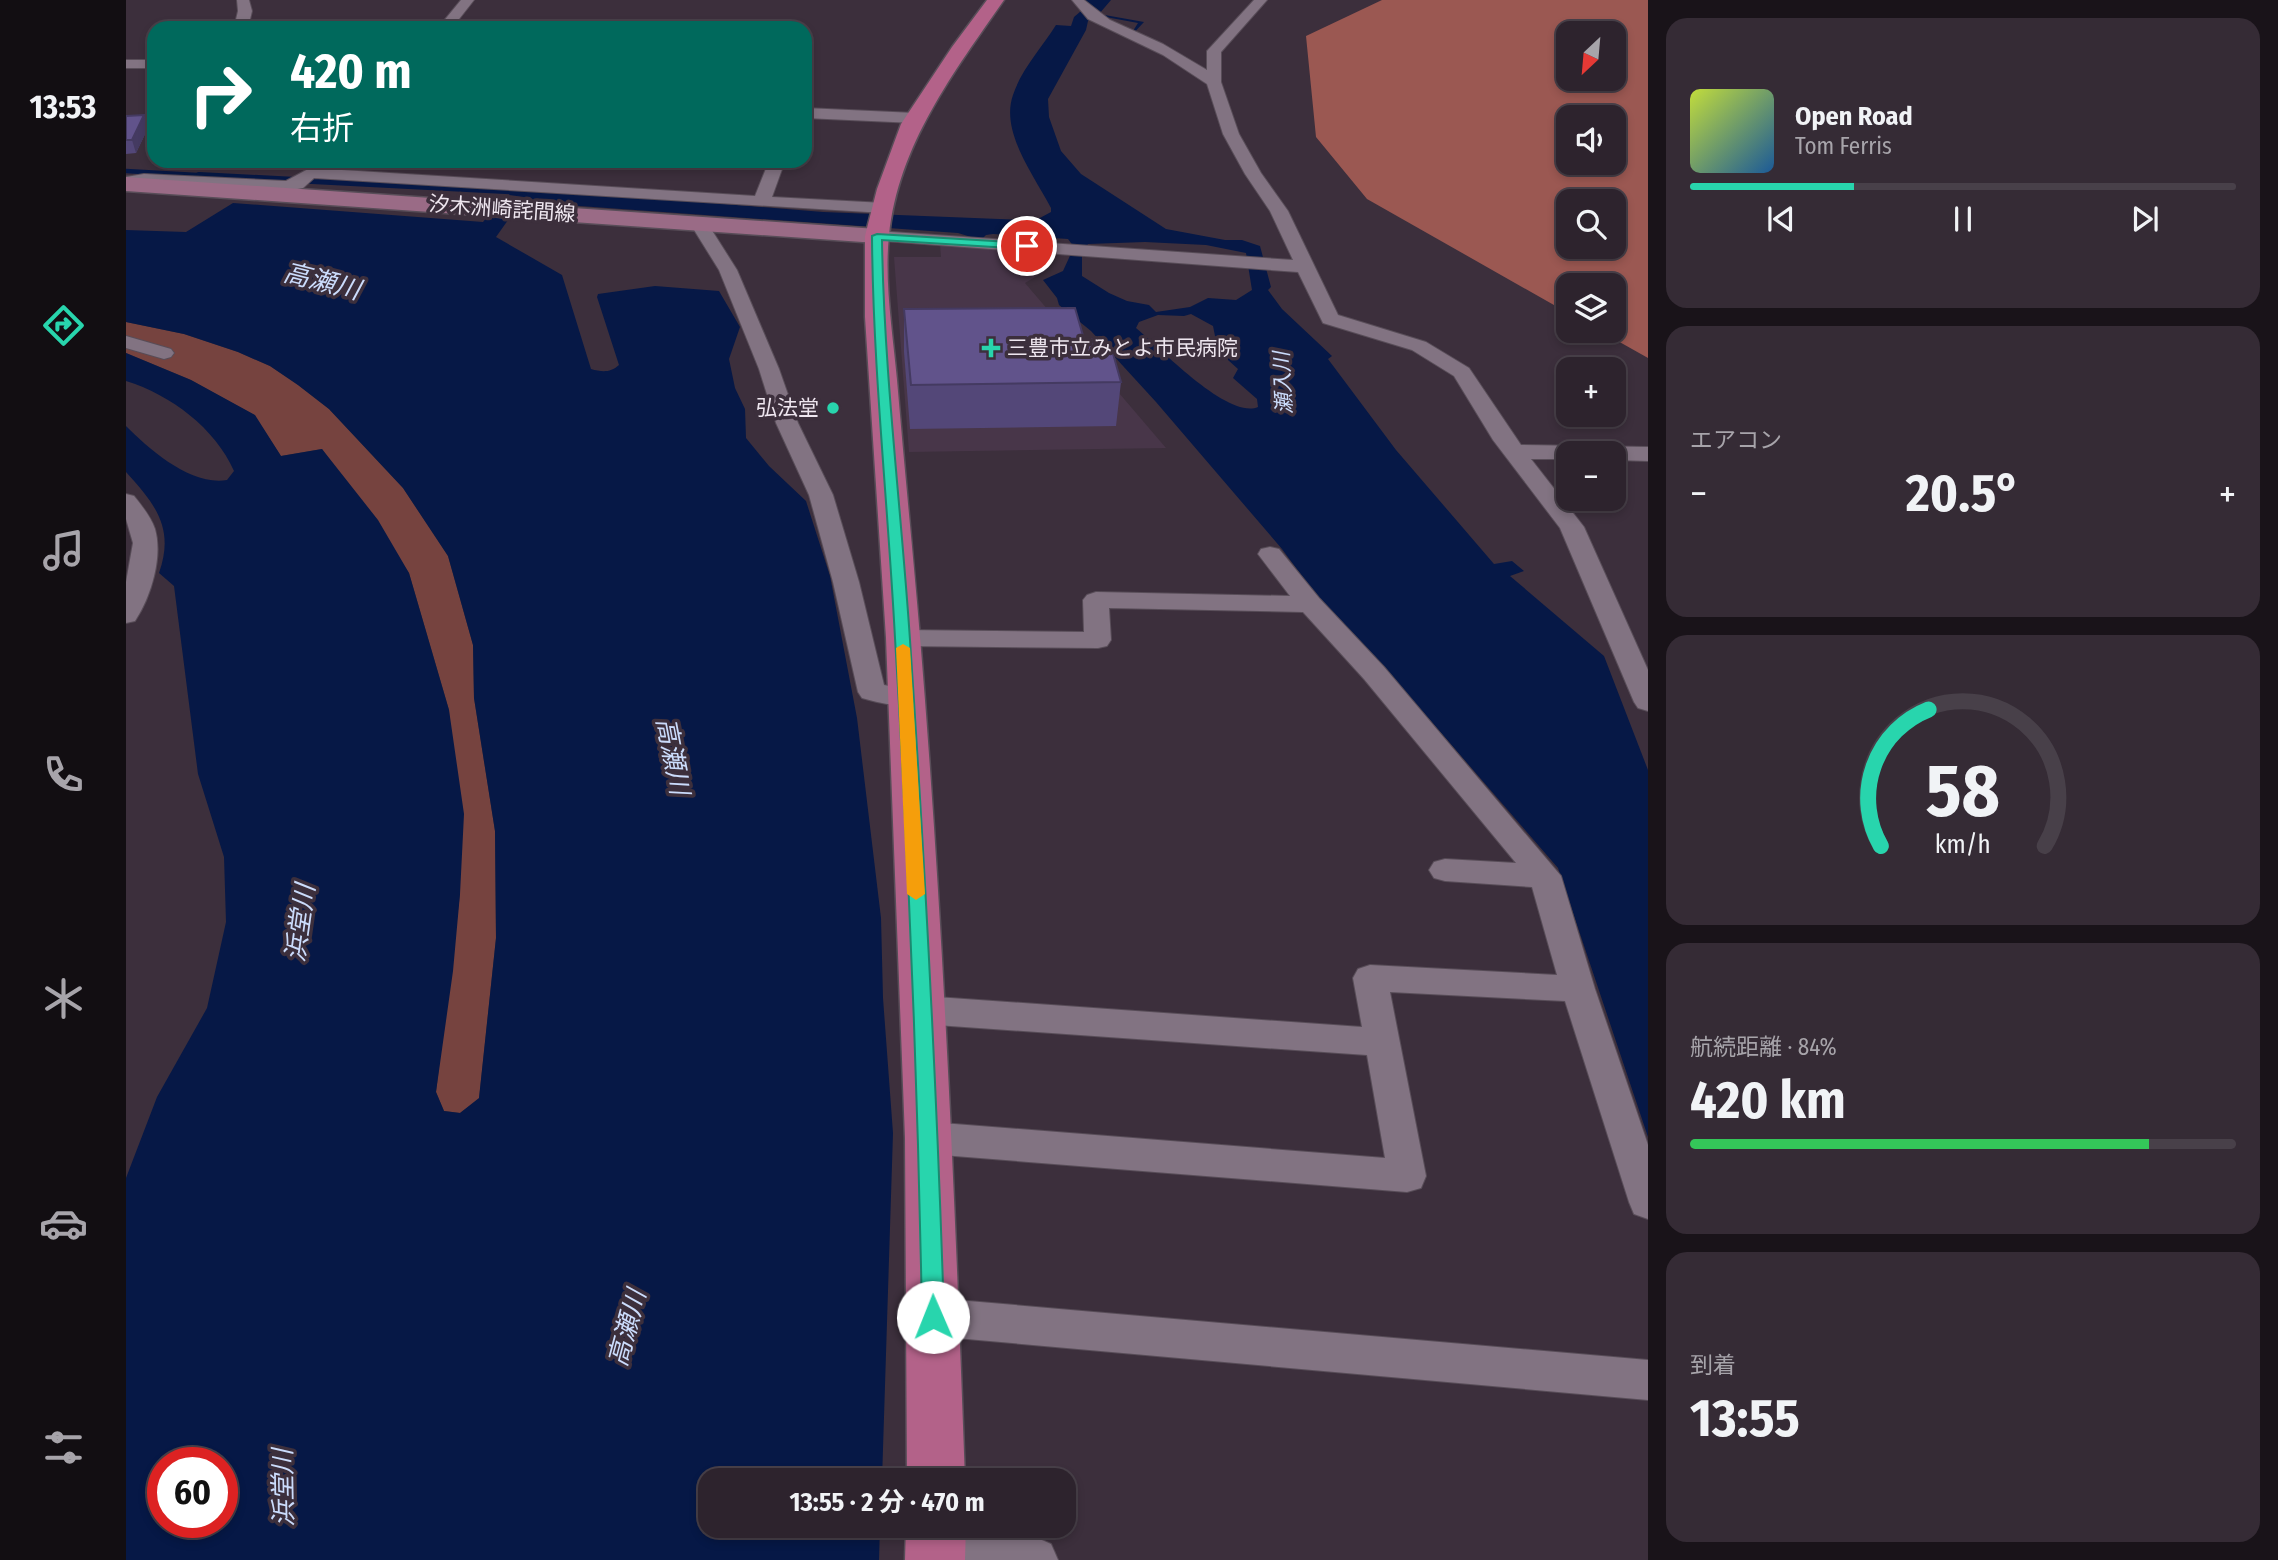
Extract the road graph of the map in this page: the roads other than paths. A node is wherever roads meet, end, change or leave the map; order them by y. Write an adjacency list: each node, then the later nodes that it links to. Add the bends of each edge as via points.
1 (243, 0): 6 (street)
2 (468, 0): 7 (street)
3 (996, 0): 12 (main road)
4 (1261, 0): 10 (street, via 1214,51)
5 (1080, 4): 10 (street, via 1104,23 1167,51)
6 (243, 21)
7 (451, 21)
8 (147, 64): 9 (street)
9 (126, 65)
10 (1214, 82): 18 (street, via 1231,134)
11 (812, 113): 12 (street)
12 (915, 118): 16 (main road)
13 (774, 168): 15 (street)
14 (134, 175): 15 (street, via 270,186 302,180 310,173); 17 (main road, 汐木洲崎詫間線)
15 (762, 202): 16 (street)
16 (880, 222): 17 (main road, 汐木洲崎詫間線); 18 (street, via 1027,246); 29 (main road, via 878,317)
17 (700, 225): 30 (street, via 728,270 821,495 872,692)
18 (1307, 267): 21 (street, via 1330,319 1419,346 1462,372)
19 (126, 342): 20 (street)
20 (164, 353)
21 (1516, 452): 22 (street); 31 (street, via 1572,527)
22 (1556, 452)
23 (1626, 453): 24 (street)
24 (1648, 454)
25 (126, 501): 28 (street, via 146,533 141,579)
26 (1270, 554): 27 (street)
27 (1310, 604): 29 (street, via 1096,600 1098,640); 33 (street, via 1383,683)
28 (126, 615)
29 (903, 638): 30 (main road)
30 (906, 697): 35 (main road)
31 (1648, 702)
32 (1445, 870): 33 (street)
33 (1545, 876): 34 (street)
34 (1578, 989): 36 (street, via 1370,978); 38 (street)
35 (922, 1010): 36 (street); 37 (main road)
36 (1382, 1042): 37 (street, via 1407,1176)
37 (929, 1138): 39 (main road)
38 (1648, 1202)
39 (933, 1317): 40 (street); 41 (main road)
40 (1648, 1380)
41 (936, 1468)
42 (935, 1545): 43 (street)
43 (1035, 1560)

